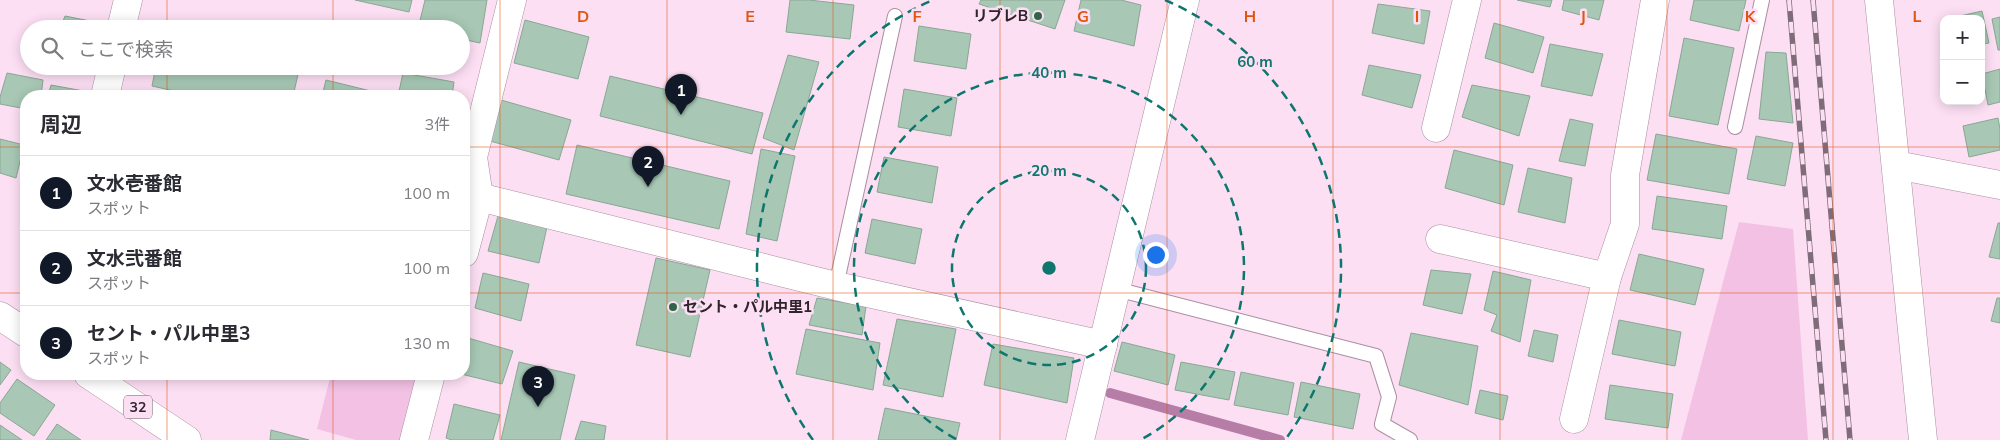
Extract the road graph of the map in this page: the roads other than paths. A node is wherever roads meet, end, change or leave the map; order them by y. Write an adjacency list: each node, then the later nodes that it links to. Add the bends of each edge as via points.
1 (128, 0): 9 (street)
2 (512, 0): 16 (street, via 473,157)
3 (1184, 0): 21 (street)
4 (1467, 0): 13 (street)
5 (1655, 0): 19 (street, via 1625,175 1625,224)
6 (1762, 0): 12 (lane)
7 (1879, 0): 14 (street)
8 (895, 16): 20 (lane)
9 (123, 20)
10 (110, 75): 11 (street)
11 (106, 90)
12 (1735, 127)
13 (1436, 128)
14 (1896, 165): 15 (street); 32 (street)
15 (2000, 185)
16 (479, 197): 17 (street); 20 (street)
17 (470, 231)
18 (1440, 240): 19 (street)
19 (1607, 277): 27 (street)
20 (836, 286): 24 (street)
21 (1116, 289): 24 (street); 31 (lane, via 1376,356 1389,396 1382,424)
22 (0, 316): 23 (street)
23 (20, 329)
24 (1103, 345): 30 (street)
25 (97, 380): 28 (street, 32)
26 (430, 380): 29 (street)
27 (1574, 419)
28 (187, 440)
29 (414, 440)
30 (1080, 440)
31 (1410, 440)
32 (1923, 440)

